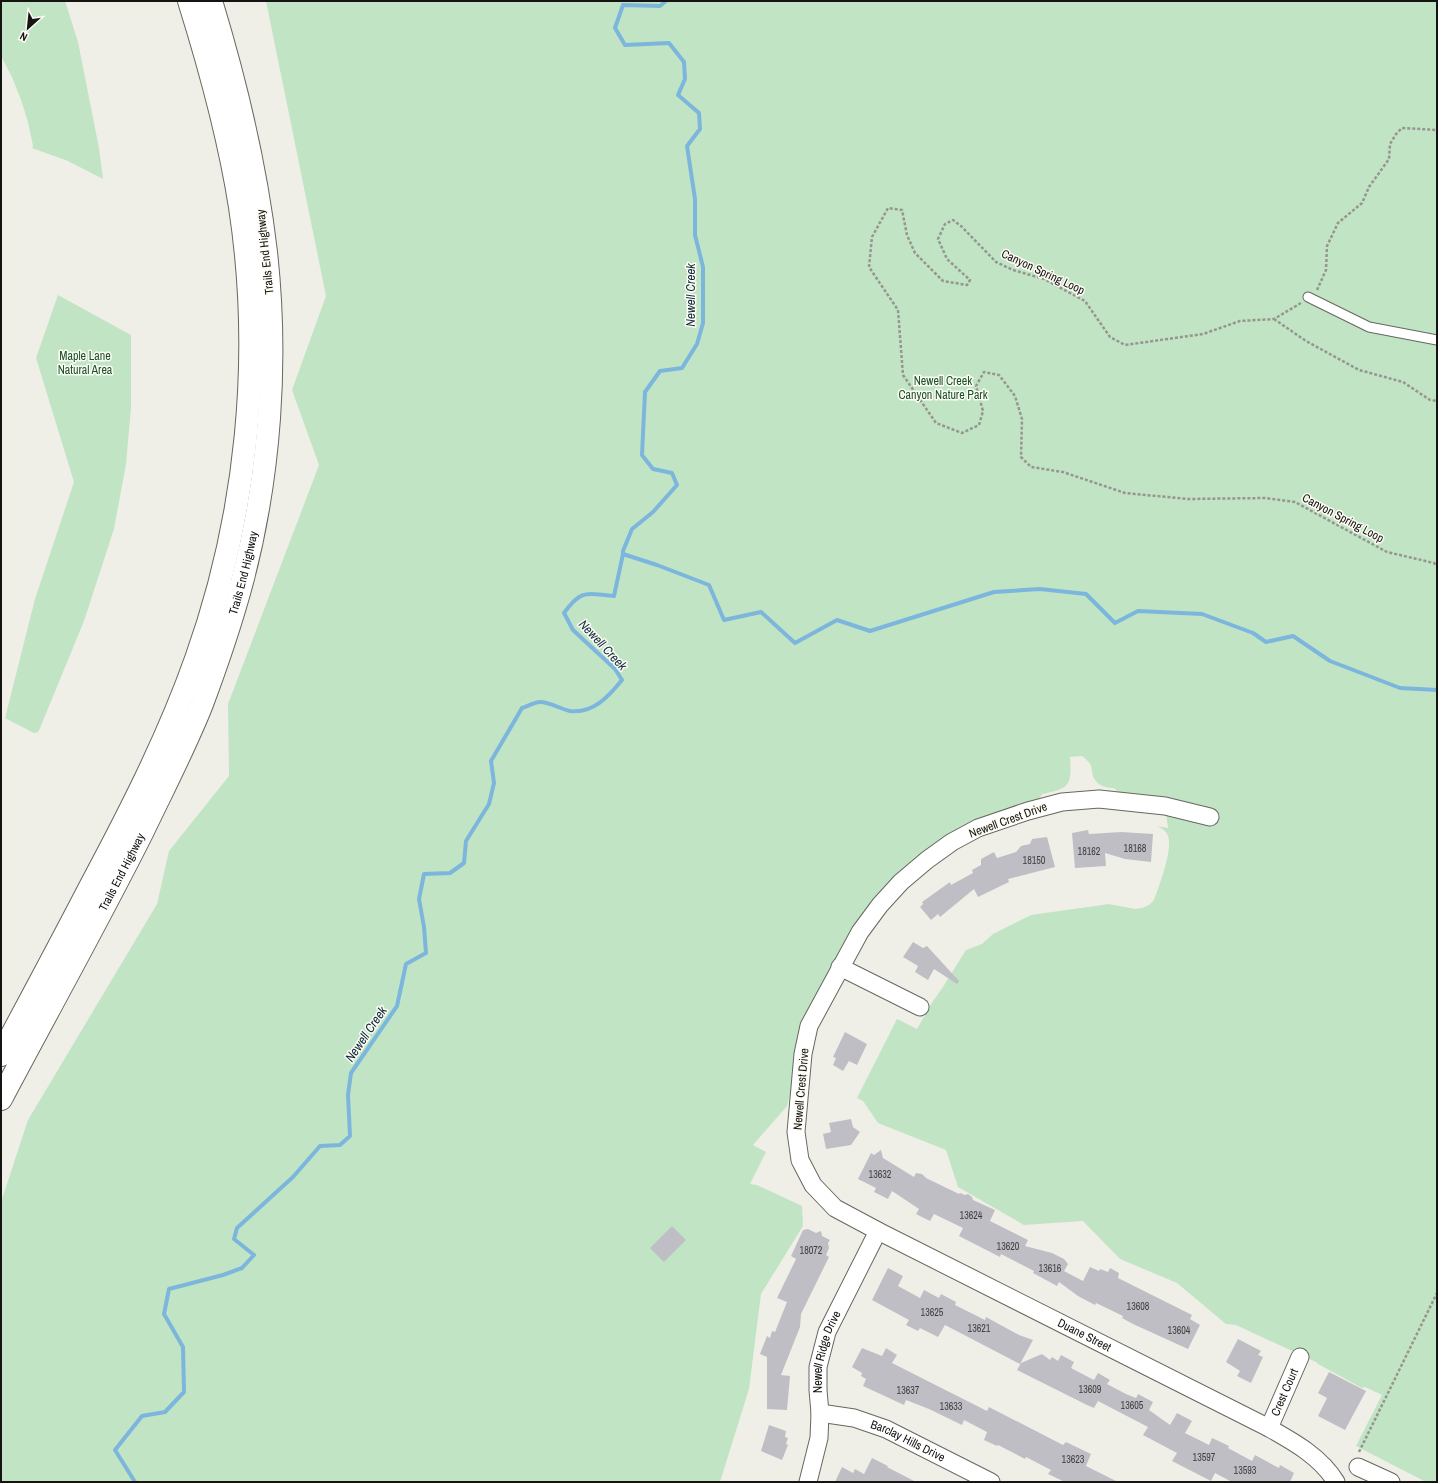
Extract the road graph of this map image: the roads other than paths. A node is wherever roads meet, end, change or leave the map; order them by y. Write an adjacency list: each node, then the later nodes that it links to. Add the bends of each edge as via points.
1 (189, 1): 8 (highway, Trails End Highway, via 232,161 245,246 250,368 248,411 234,520 216,600 168,729 112,845)
2 (211, 1): 9 (highway, Trails End Highway, via 234,79 251,154 270,295 268,414 261,486 252,538 230,620 188,737 122,871)
3 (1308, 297): 4 (lane, via 1369,327)
4 (1437, 340)
5 (1210, 817): 6 (street, Newell Crest Drive, via 1165,806 1099,799 1062,802 978,828 952,842 900,882 860,932)
6 (840, 967): 7 (street); 10 (street, Newell Crest Drive, via 809,1026 803,1054 796,1132 800,1160 813,1185)
7 (920, 1008)
8 (1, 1055)
9 (1, 1099)
10 (835, 1208): 11 (street, Duane Street)
11 (878, 1231): 13 (street, Newell Ridge Drive, via 827,1332 818,1367); 14 (street, Duane Street)
12 (1300, 1357): 14 (street, Crest Court)
13 (820, 1413): 17 (street, Newell Ridge Drive, via 819,1438); 18 (street, Barclay Hills Drive, via 854,1418 886,1429)
14 (1269, 1428): 16 (street, Duane Street, via 1305,1449)
15 (1358, 1467): 19 (street)
16 (1333, 1476)
17 (808, 1482)
18 (991, 1482)
19 (1391, 1482)

